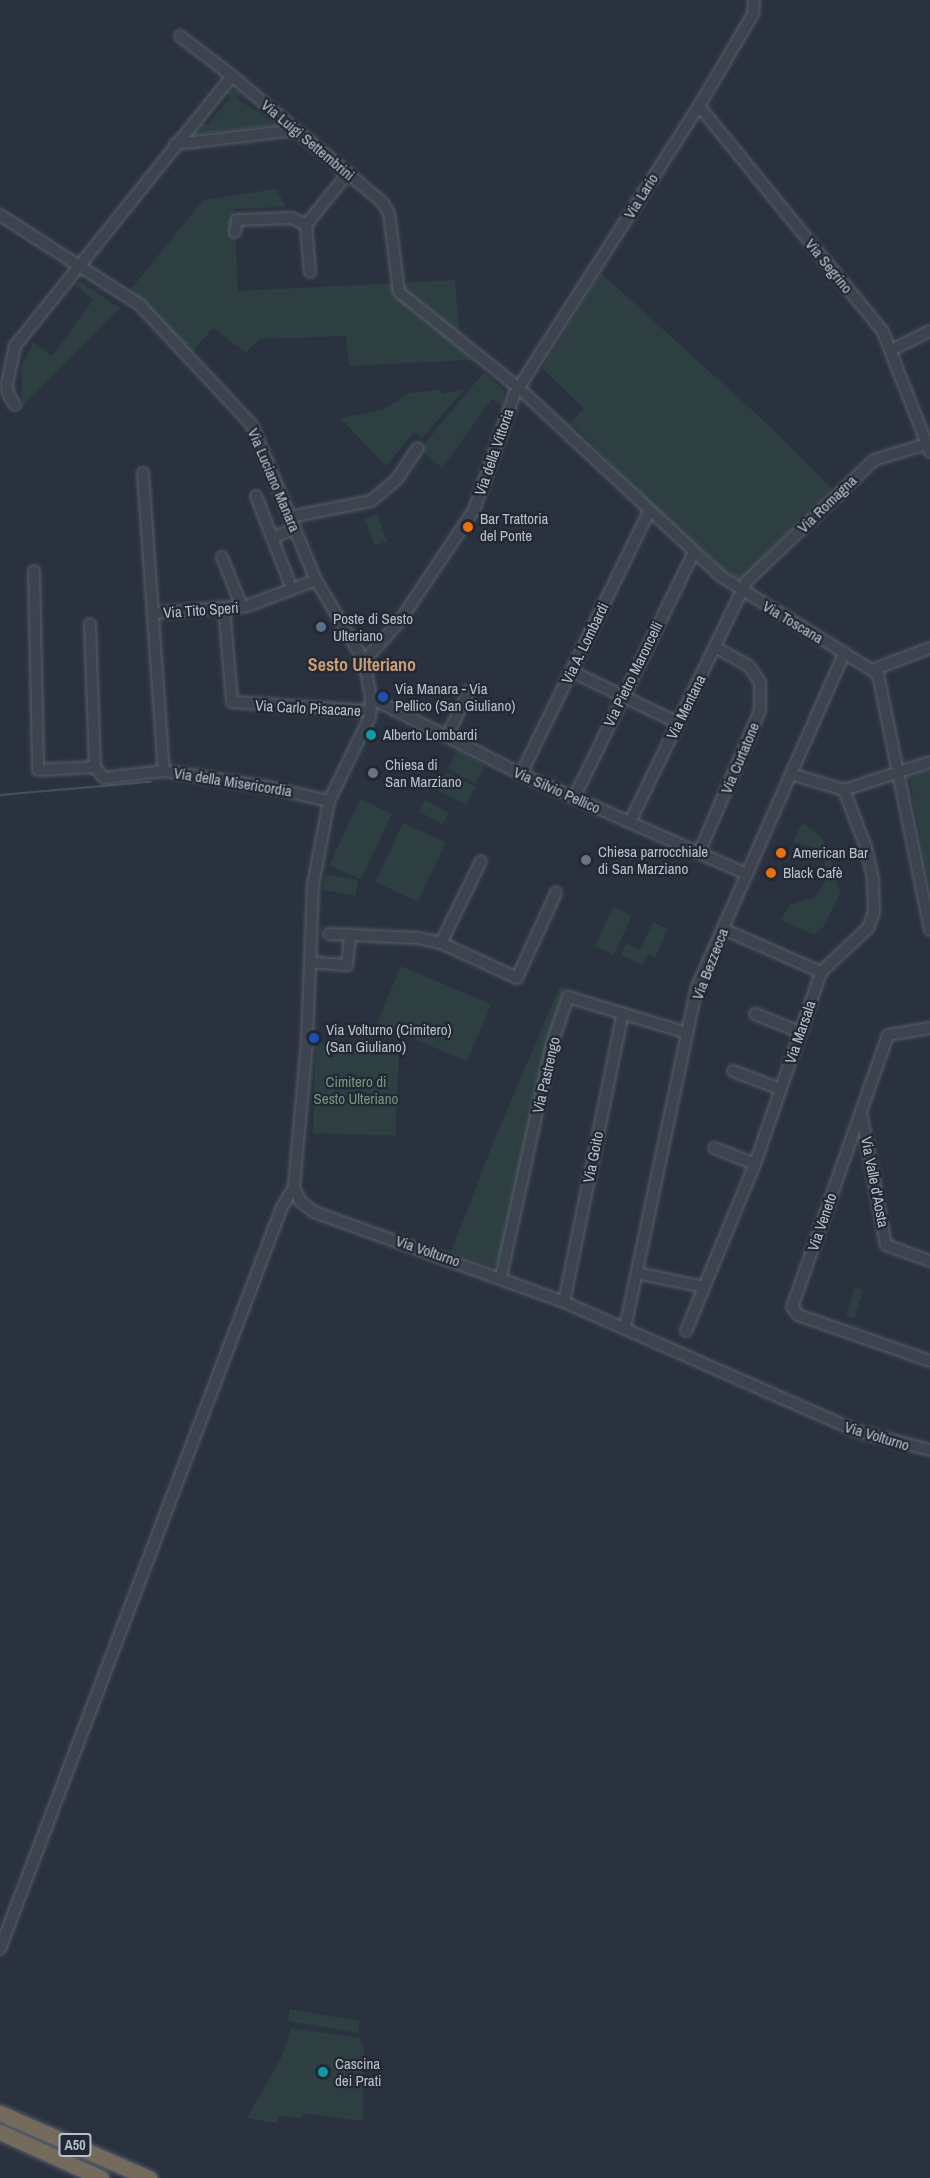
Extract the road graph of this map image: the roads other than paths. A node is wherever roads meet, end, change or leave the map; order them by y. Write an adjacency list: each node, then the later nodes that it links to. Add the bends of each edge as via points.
1 (754, 0): 4 (street, Via Lario, via 753,14)
2 (180, 36): 3 (street, Via Luigi Settembrini)
3 (232, 76): 5 (street, Via Luigi Settembrini); 6 (street)
4 (699, 106): 14 (street, Via Segrino, via 883,332); 15 (street, Via Lario)
5 (296, 130): 6 (street); 7 (street, Via Luigi Settembrini)
6 (175, 144): 11 (street)
7 (348, 174): 9 (street); 15 (street, Via Luigi Settembrini, via 389,213 399,292)
8 (0, 215): 11 (street, Via Luciano Manara)
9 (306, 225): 10 (street, via 292,218 237,220); 12 (street)
10 (235, 232)
11 (77, 265): 16 (street, via 15,346 8,384 8,394); 22 (street, Via Luciano Manara, via 140,305 252,425)
12 (310, 272)
13 (930, 331): 14 (street)
14 (891, 350): 17 (street, Via Segrino)
15 (519, 388): 21 (street, Via Toscana); 38 (street, Via della Vittoria, via 474,510 399,622)
16 (15, 405)
17 (929, 447): 30 (street, Via Romagna, via 874,460)
18 (418, 448): 22 (street, via 415,458 379,498)
19 (143, 474): 33 (street)
20 (256, 496): 24 (street)
21 (649, 512): 25 (street, Via Toscana); 40 (street, Via A. Lombardi)
22 (290, 517): 23 (street, Via Luciano Manara)
23 (295, 528): 24 (street); 28 (street, Via Luciano Manara)
24 (272, 538): 29 (street)
25 (694, 552): 30 (street, Via Toscana); 42 (street, Via Pietro Maroncelli)
26 (222, 557): 31 (street)
27 (34, 571): 48 (street, via 38,770)
28 (316, 580): 31 (street, Via Tito Speri); 38 (street, Via Luciano Manara)
29 (289, 581)
30 (741, 591): 35 (street, Via Mentana); 37 (street, Via Toscana)
31 (242, 607): 32 (street, Via Tito Speri)
32 (224, 608): 33 (street, Via Tito Speri); 44 (street, Via Carlo Pisacane, via 232,702)
33 (153, 613): 49 (street)
34 (90, 624): 48 (street)
35 (715, 647): 45 (street, Via Mentana); 57 (street, Via Curtatone, via 749,666 760,682 760,711)
36 (930, 648): 39 (street)
37 (844, 653): 39 (street, Via Toscana); 52 (street, Via Bezzecca)
38 (364, 661): 43 (street, Via Luciano Manara)
39 (872, 670): 50 (street, via 878,674)
40 (571, 671): 42 (street); 51 (street, Via A. Lombardi)
41 (470, 689): 46 (street)
42 (622, 696): 45 (street); 54 (street, Via Pietro Maroncelli)
43 (371, 698): 44 (street, Via Luciano Manara); 46 (street, Via Silvio Pellico)
44 (371, 711): 55 (street, Via Luciano Manara)
45 (678, 723): 56 (street, Via Mentana)
46 (447, 736): 51 (street, Via Silvio Pellico)
47 (930, 762): 50 (street)
48 (95, 767): 49 (street, Via della Misericordia, via 100,777)
49 (164, 771): 55 (street, Via della Misericordia)
50 (900, 772): 53 (street); 62 (street)
51 (521, 774): 54 (street, Via Silvio Pellico)
52 (791, 774): 53 (street); 59 (street, Via Bezzecca)
53 (844, 790): 67 (street, Via Marsala, via 866,847 873,878 874,912 868,928)
54 (574, 798): 56 (street, Via Silvio Pellico)
55 (329, 801): 66 (street, via 313,885)
56 (630, 822): 57 (street, Via Silvio Pellico)
57 (699, 853): 59 (street, Via Silvio Pellico)
58 (481, 861): 65 (street)
59 (747, 874): 61 (street, Via Bezzecca)
60 (556, 893): 65 (street, via 517,978)
61 (723, 929): 67 (street); 72 (street, Via Bezzecca, via 698,987)
62 (930, 930)
63 (329, 934): 64 (street)
64 (350, 934): 65 (street, via 418,938); 66 (street, via 347,965)
65 (441, 944)
66 (310, 962): 78 (street)
67 (821, 972): 71 (street, Via Marsala)
68 (622, 1013): 72 (street, Via Pastrengo); 81 (street, Via Pastrengo, via 568,997 552,1044); 83 (street, Via Goito)
69 (755, 1014): 71 (street)
70 (930, 1028): 75 (street, Via Veneto, via 888,1035)
71 (800, 1032): 74 (street, Via Marsala)
72 (687, 1033): 80 (street, Via Bezzecca)
73 (733, 1071): 74 (street)
74 (780, 1089): 77 (street, Via Marsala)
75 (861, 1109): 79 (street, Via Valle d'Aosta, via 886,1245); 86 (street, Via Veneto, via 793,1311)
76 (714, 1148): 77 (street)
77 (754, 1164): 82 (street, Via Marsala)
78 (294, 1187): 81 (street, Via Volturno, via 300,1201 314,1212); 88 (street, via 282,1207)
79 (930, 1262)
80 (637, 1273): 82 (street); 84 (street, Via Bezzecca)
81 (501, 1276): 83 (street, Via Volturno)
82 (704, 1287): 85 (street, Via Marsala)
83 (564, 1302): 84 (street, Via Volturno)
84 (625, 1328): 87 (street, Via Volturno, via 847,1428)
85 (686, 1331)
86 (930, 1361)
87 (930, 1450)
88 (0, 1948)
89 (0, 2113): 92 (highway, A50)
90 (0, 2132): 91 (highway, A50)
91 (101, 2178)
92 (149, 2178)

